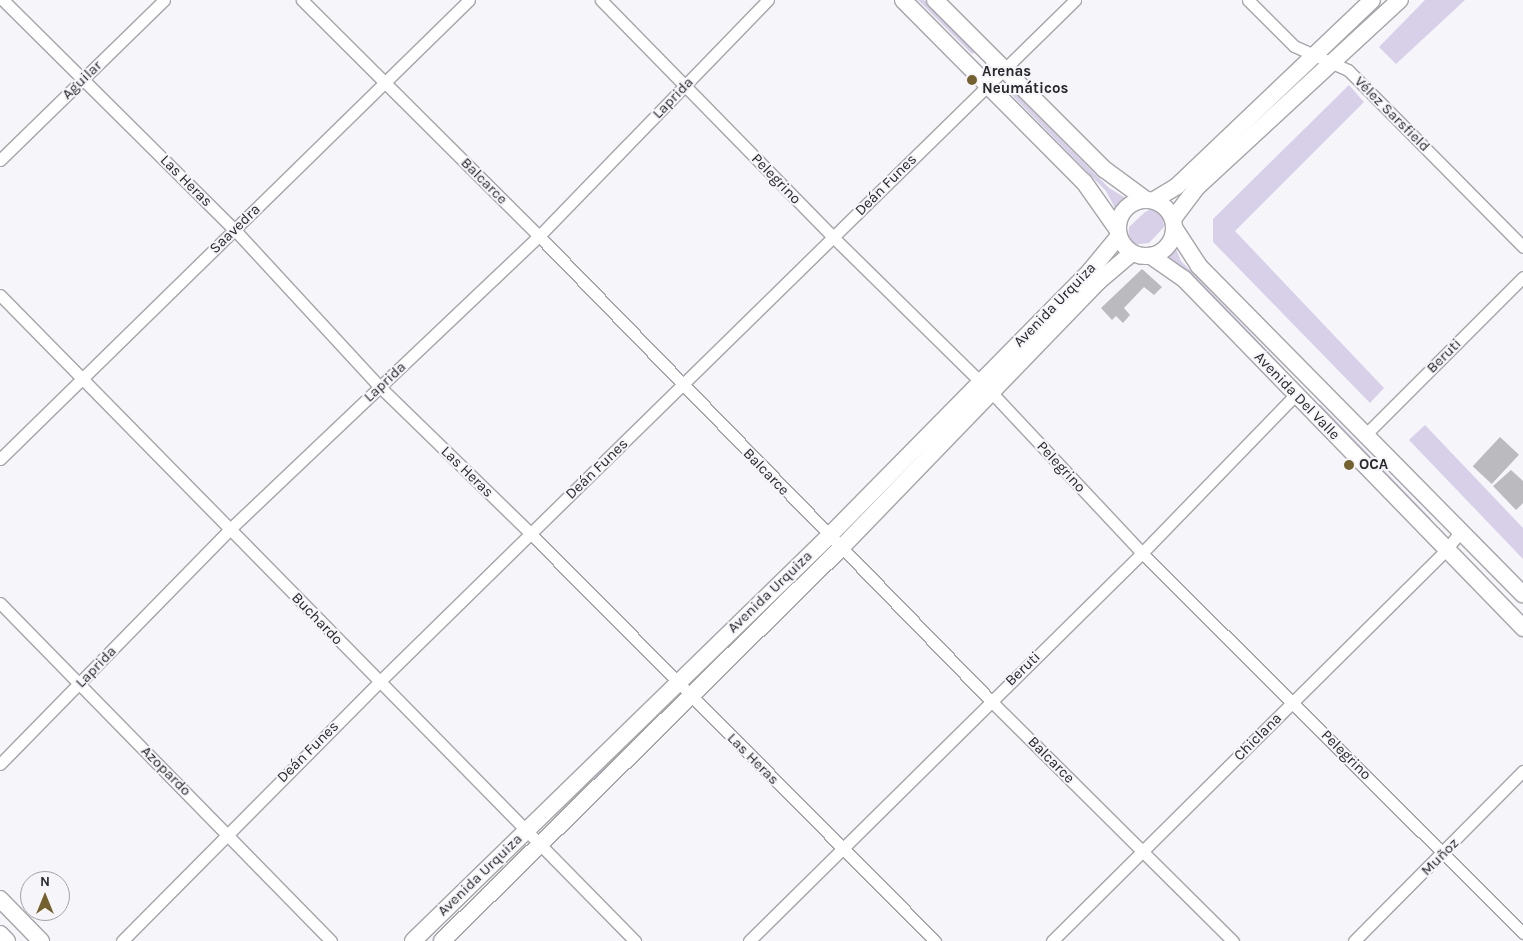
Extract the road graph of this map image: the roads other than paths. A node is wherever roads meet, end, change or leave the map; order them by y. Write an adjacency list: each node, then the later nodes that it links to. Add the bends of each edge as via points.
1 (3, 0): 16 (street, Las Heras)
2 (164, 0): 16 (street, Aguilar)
3 (302, 0): 17 (street, Balcarce)
4 (470, 0): 17 (street, Saavedra)
5 (601, 0): 19 (street, Pelegrino)
6 (768, 0): 19 (street, Laprida)
7 (903, 0): 18 (main road)
8 (935, 0): 15 (main road)
9 (1075, 0): 15 (street, Deán Funes)
10 (1248, 0): 13 (street, Vélez Sarsfield, via 1294,46)
11 (1372, 0): 13 (main road)
12 (1400, 0): 14 (main road)
13 (1312, 56): 14 (street, Vélez Sarsfield); 21 (main road, via 1177,186)
14 (1334, 63): 22 (main road, via 1197,187); 27 (street, Vélez Sarsfield, via 1348,70)
15 (1004, 70): 18 (street, Deán Funes); 21 (main road, via 1104,169)
16 (83, 78): 20 (street, Aguilar); 23 (street, Las Heras)
17 (386, 83): 23 (street, Saavedra); 25 (street, Balcarce)
18 (988, 84): 24 (main road, via 1084,182); 26 (street, Deán Funes)
19 (685, 86): 25 (street, Laprida); 26 (street, Pelegrino)
20 (0, 160)
21 (1150, 200): 22 (main road, via 1169,210); 24 (main road, via 1128,205 1118,220)
22 (1174, 224): 29 (main road, via 1168,246); 38 (main road, Avenida Del Valle, via 1199,266)
23 (234, 230): 32 (street, Saavedra); 35 (street, Las Heras)
24 (1118, 232): 28 (main road); 33 (main road, Avenida Urquiza, via 1090,271)
25 (539, 236): 34 (street, Balcarce); 35 (street, Laprida)
26 (833, 237): 33 (street, Pelegrino); 34 (street, Deán Funes)
27 (1523, 247)
28 (1132, 253): 29 (main road); 36 (main road, via 1099,282)
29 (1151, 256): 37 (main road, Avenida Del Valle, via 1184,279)
30 (1523, 277): 38 (street, Beruti)
31 (0, 295): 32 (street, Buchardo)
32 (84, 378): 39 (street, Saavedra); 40 (street, Buchardo)
33 (979, 382): 36 (street, Pelegrino); 43 (main road, Avenida Urquiza)
34 (683, 385): 42 (street, Deán Funes); 43 (street, Balcarce)
35 (380, 387): 40 (street, Laprida); 42 (street, Las Heras)
36 (992, 393): 44 (main road); 46 (street, Pelegrino)
37 (1295, 394): 45 (main road, Avenida Del Valle); 46 (street, Beruti)
38 (1366, 434): 41 (main road, Avenida Del Valle)
39 (0, 459)
40 (230, 529): 51 (street, Buchardo); 52 (street, Laprida)
41 (1461, 531): 45 (street, Chiclana); 47 (main road, Avenida Del Valle)
42 (530, 533): 50 (street, Las Heras); 51 (street, Deán Funes)
43 (829, 536): 44 (street, Balcarce); 50 (main road, Avenida Urquiza)
44 (841, 548): 53 (main road); 54 (street, Balcarce)
45 (1446, 550): 49 (main road, Avenida Del Valle); 55 (street, Chiclana)
46 (1142, 553): 54 (street, Beruti); 55 (street, Pelegrino)
47 (1523, 594)
48 (0, 602): 52 (street, Azopardo)
49 (1523, 628)
50 (677, 682): 53 (street, Las Heras); 58 (main road, Avenida Urquiza)
51 (378, 683): 58 (street, Buchardo); 59 (street, Deán Funes)
52 (79, 685): 56 (street, Laprida); 59 (street, Azopardo)
53 (690, 697): 60 (main road); 61 (street, Las Heras)
54 (991, 700): 61 (street, Beruti); 62 (street, Balcarce)
55 (1292, 703): 62 (street, Chiclana); 63 (street, Pelegrino)
56 (0, 764)
57 (1523, 771): 63 (street, Muñoz)
58 (528, 829): 60 (street, Buchardo); 71 (main road, Avenida Urquiza)
59 (228, 832): 69 (street, Deán Funes); 70 (street, Azopardo)
60 (542, 844): 72 (main road); 73 (street, Buchardo)
61 (844, 849): 74 (street, Beruti); 75 (street, Las Heras)
62 (1143, 852): 76 (street, Chiclana); 77 (street, Balcarce)
63 (1445, 853): 65 (street, Pelegrino); 78 (street, Muñoz)
64 (0, 899): 68 (main road)
65 (1523, 933)
66 (0, 934): 67 (main road)
67 (7, 941)
68 (41, 941)
69 (122, 941)
70 (331, 941)
71 (413, 941)
72 (442, 941)
73 (635, 941)
74 (749, 941)
75 (935, 941)
76 (1052, 941)
77 (1233, 941)
78 (1354, 941)

